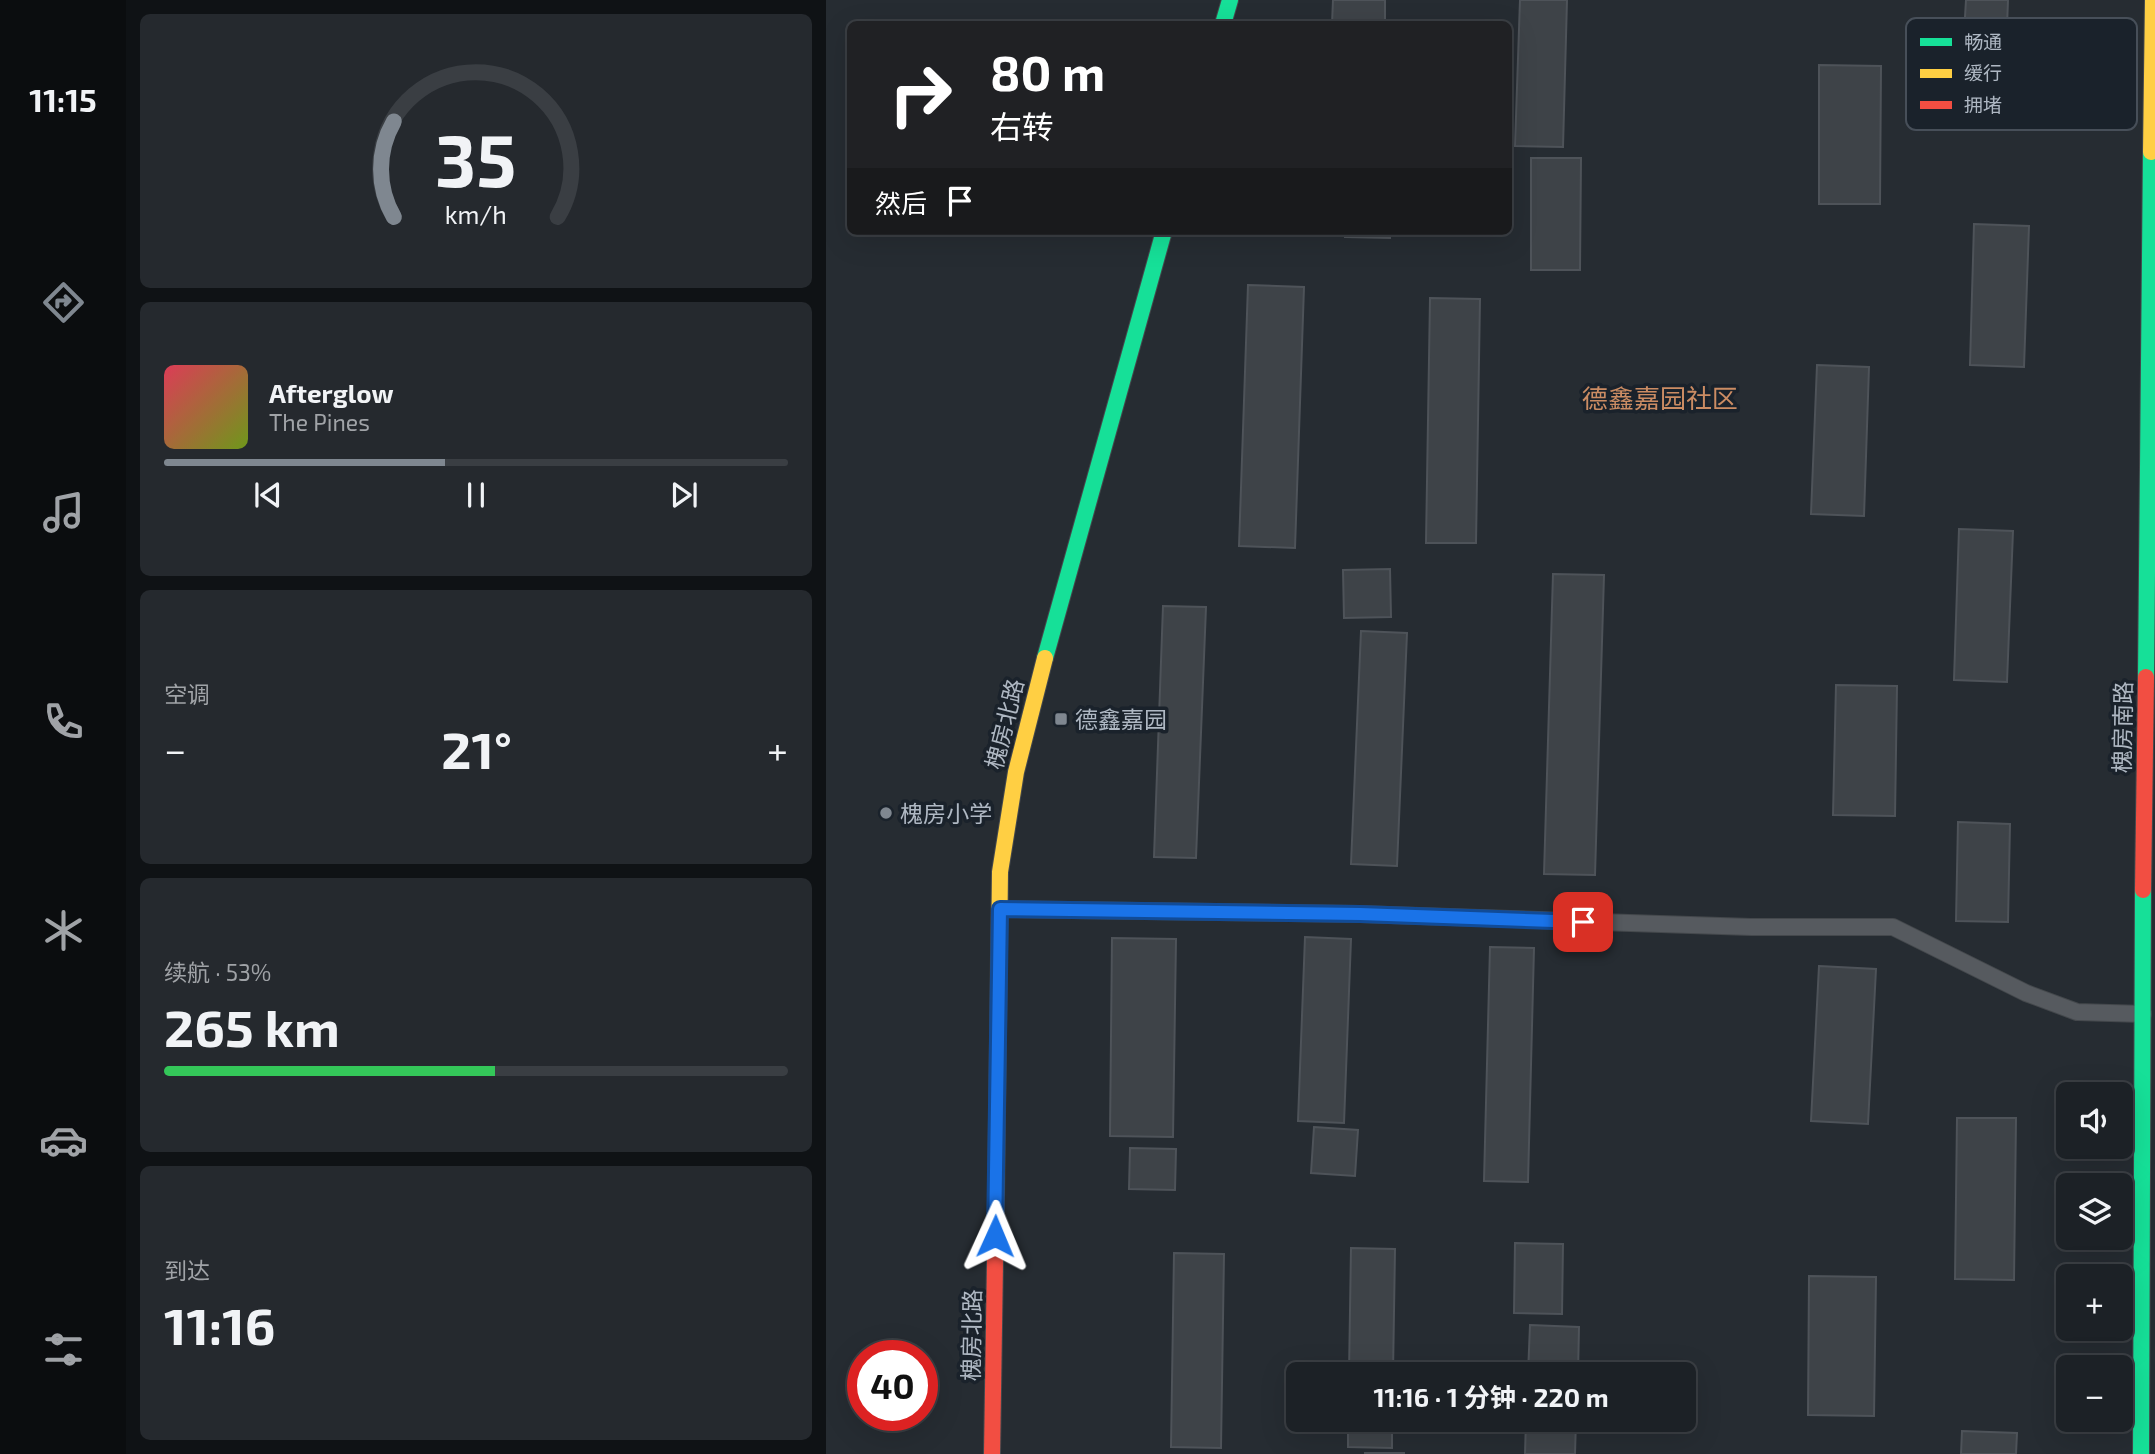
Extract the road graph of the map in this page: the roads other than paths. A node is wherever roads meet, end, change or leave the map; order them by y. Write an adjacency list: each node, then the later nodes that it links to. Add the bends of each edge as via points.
1 (1230, 0): 3 (street)
2 (2152, 0): 6 (street, 槐房南路)
3 (1224, 21)
4 (1163, 235): 5 (street, 槐房北路, via 1015,772 1003,848)
5 (1000, 909): 6 (lane, via 1893,927 2026,993 2077,1012); 7 (street, 槐房北路)
6 (2148, 1014): 8 (street, 槐房南路)
7 (992, 1454)
8 (2141, 1454)

